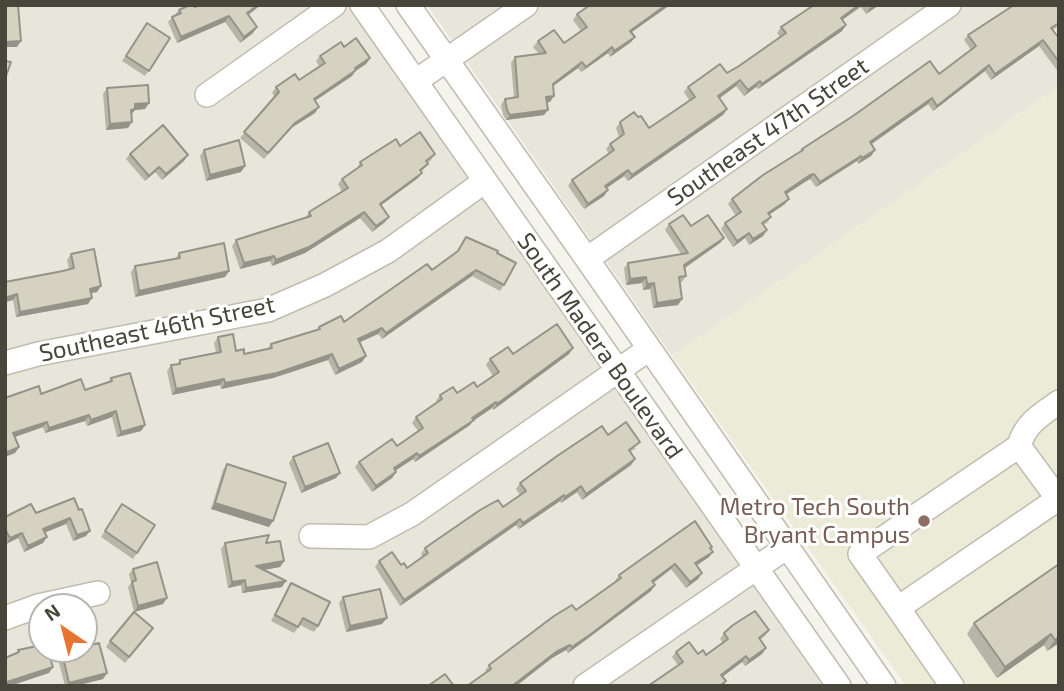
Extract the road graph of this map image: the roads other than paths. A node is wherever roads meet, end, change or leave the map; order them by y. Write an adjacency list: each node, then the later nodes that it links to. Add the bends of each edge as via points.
1 (334, 5): 8 (street)
2 (362, 5): 7 (street, South Madera Boulevard)
3 (408, 5): 6 (street, South Madera Boulevard)
4 (526, 5): 6 (street)
5 (949, 5): 10 (street, Southeast 47th Street)
6 (446, 60): 7 (street); 10 (street, South Madera Boulevard)
7 (416, 81): 9 (street, South Madera Boulevard)
8 (207, 95)
9 (485, 181): 12 (street, Southeast 46th Street, via 388,251 268,310); 13 (street, South Madera Boulevard)
10 (587, 259): 11 (street, South Madera Boulevard)
11 (649, 349): 13 (street); 17 (street, South Madera Boulevard)
12 (5, 363)
13 (618, 371): 16 (street, via 412,514 369,537); 18 (street, South Madera Boulevard)
14 (1059, 402): 15 (street, via 1029,425)
15 (1019, 446): 19 (street, via 860,554); 19 (street, via 1058,499)
16 (311, 536)
17 (787, 547): 18 (street); 24 (street, South Madera Boulevard)
18 (756, 568): 22 (street); 23 (street, South Madera Boulevard)
19 (898, 608): 25 (street)
20 (28, 610): 21 (street)
21 (5, 618)
22 (585, 686)
23 (839, 686)
24 (884, 686)
25 (952, 686)

